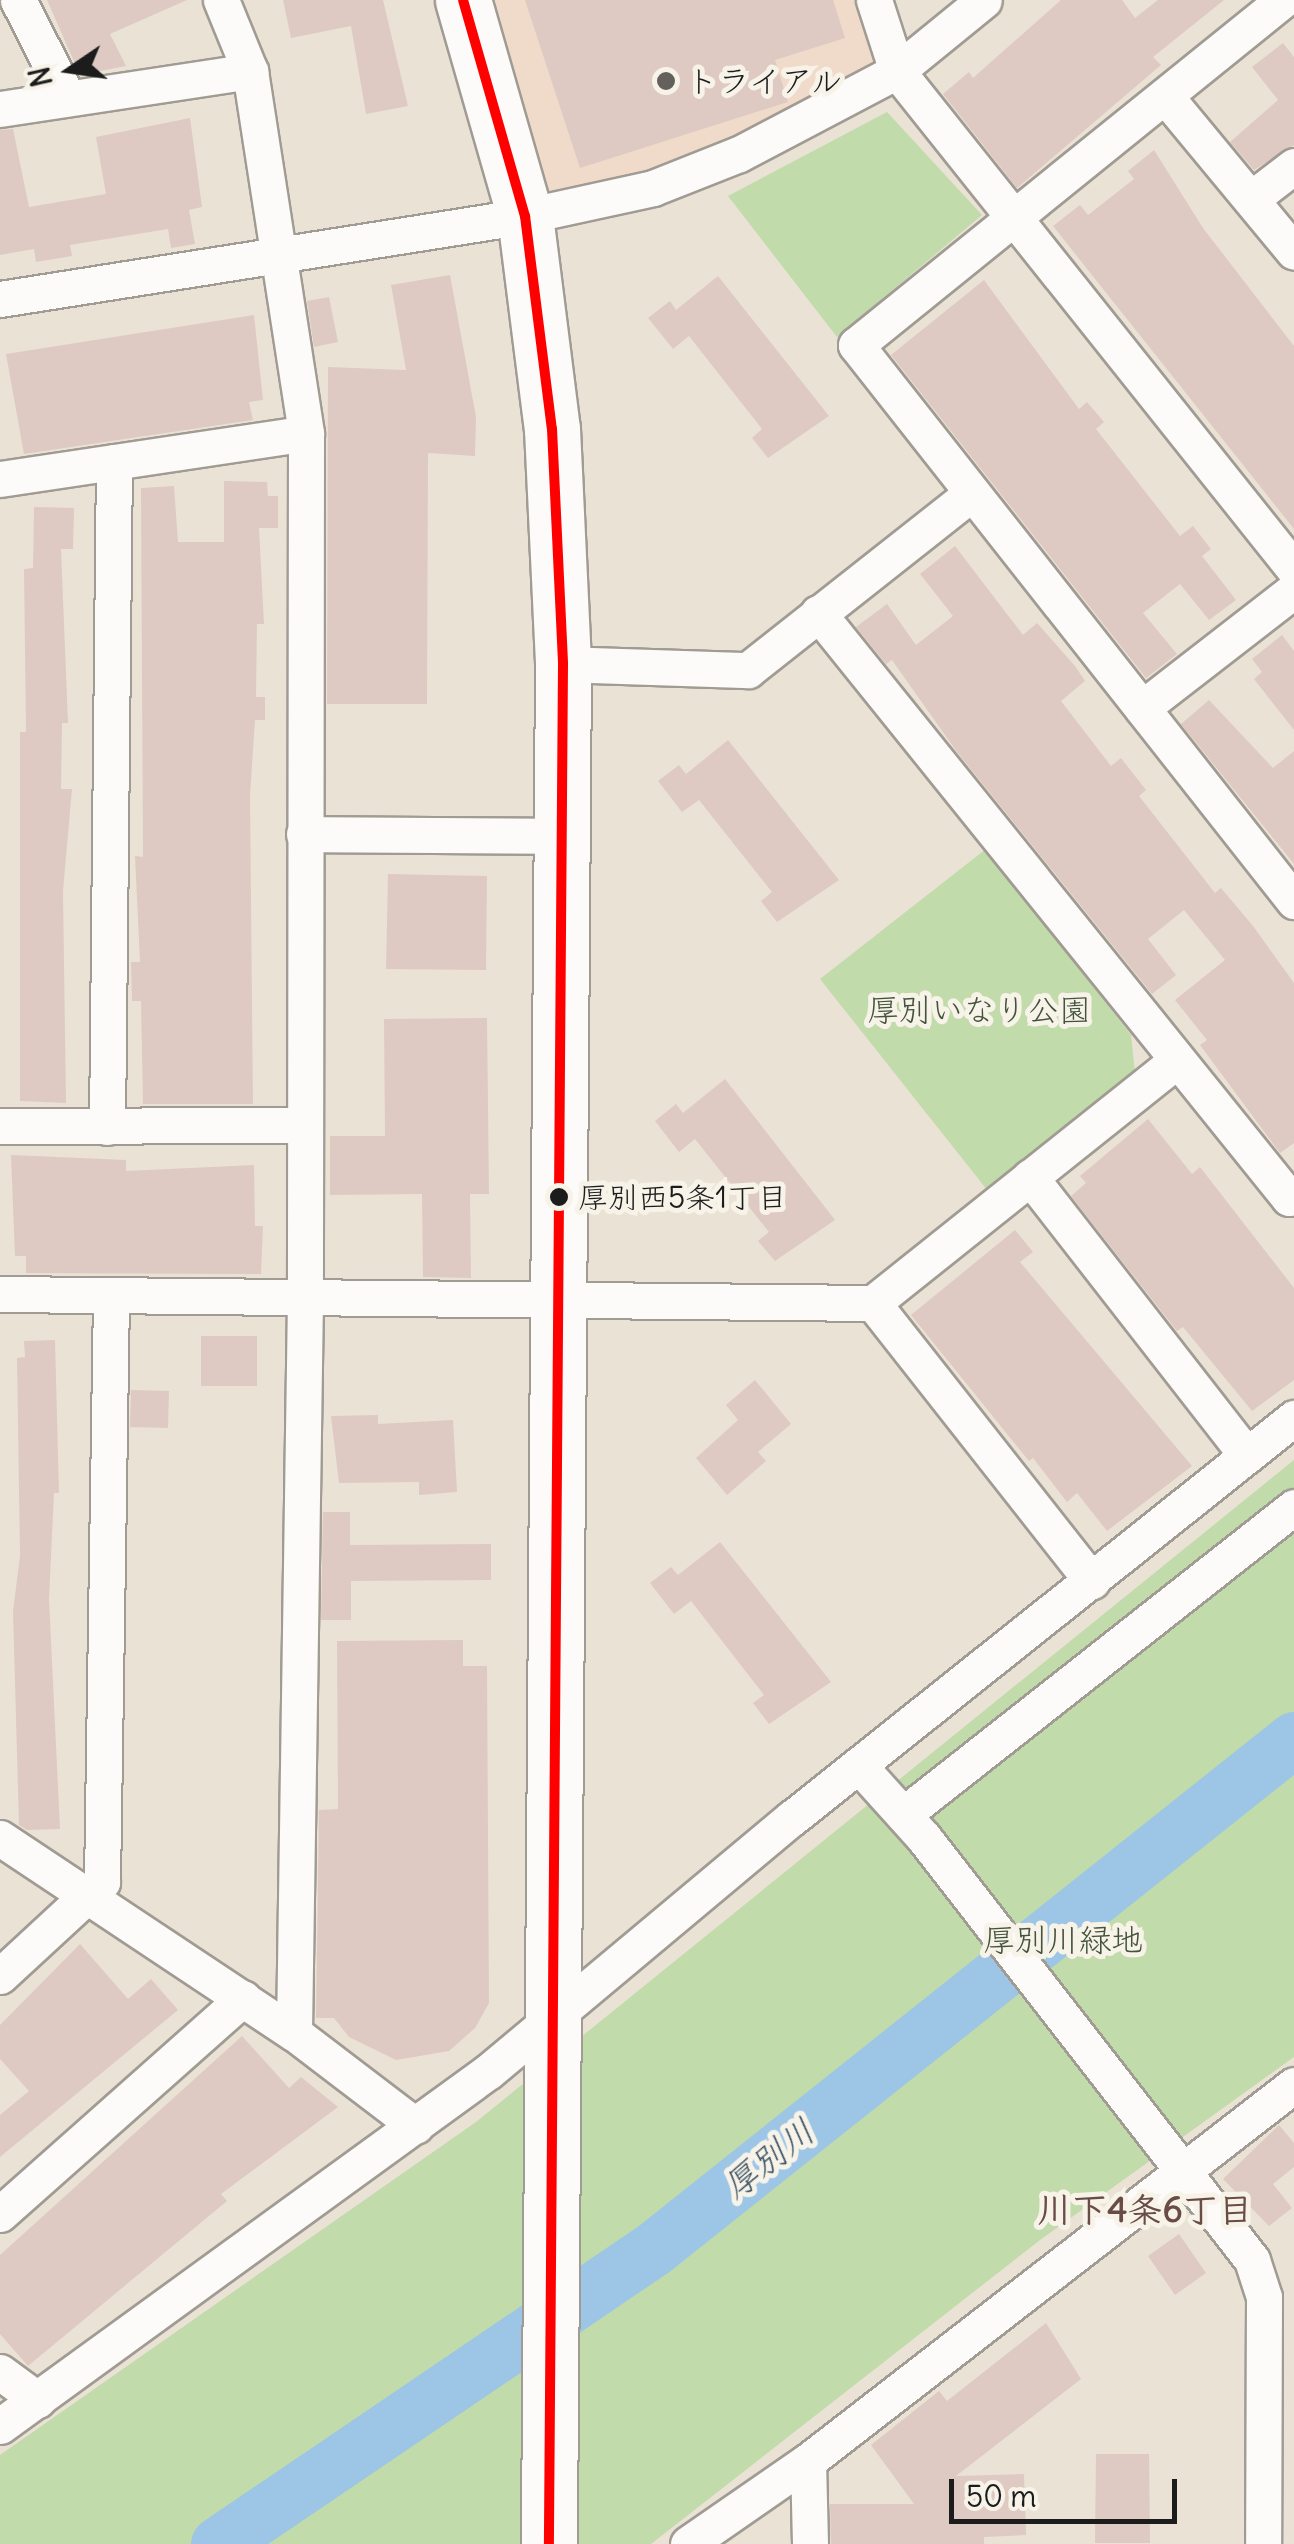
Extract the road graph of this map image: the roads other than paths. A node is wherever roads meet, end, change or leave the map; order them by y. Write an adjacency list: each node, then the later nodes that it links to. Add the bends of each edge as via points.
1 (18, 0): 10 (street)
2 (220, 0): 7 (street)
3 (464, 0): 14 (main road)
4 (874, 0): 8 (street)
5 (984, 0): 8 (street)
6 (1283, 0): 9 (street)
7 (250, 71): 10 (street); 16 (street)
8 (897, 71): 14 (street, via 739,154 653,188); 15 (street)
9 (1165, 96): 13 (street); 15 (street)
10 (68, 98): 11 (street)
11 (0, 109)
12 (1294, 166): 13 (street)
13 (1251, 199): 17 (street)
14 (525, 216): 16 (street); 26 (main road, via 552,429)
15 (1014, 217): 22 (street, via 856,345); 23 (street)
16 (279, 251): 18 (street); 19 (street)
17 (1294, 252)
18 (0, 298)
19 (306, 433): 20 (street); 28 (street)
20 (114, 462): 21 (street); 34 (street)
21 (0, 479)
22 (971, 494): 25 (street); 27 (street)
23 (1294, 569)
24 (1294, 590): 27 (street)
25 (818, 612): 26 (street, via 748,670); 31 (street)
26 (564, 664): 29 (main road)
27 (1142, 708): 30 (street)
28 (304, 834): 29 (street); 32 (street)
29 (563, 836): 40 (main road)
30 (1294, 900)
31 (1177, 1060): 35 (street); 36 (street)
32 (303, 1125): 34 (street); 39 (street)
33 (0, 1126): 34 (street)
34 (108, 1126)
35 (1030, 1177): 41 (street); 43 (street)
36 (1294, 1195)
37 (0, 1294): 38 (street)
38 (110, 1296): 39 (street); 49 (street, via 102,1882)
39 (304, 1300): 40 (street); 53 (street)
40 (560, 1302): 41 (street); 52 (main road)
41 (873, 1303): 45 (street)
42 (1294, 1418): 43 (street)
43 (1247, 1456): 45 (street)
44 (1294, 1507): 47 (street)
45 (1092, 1582): 46 (street)
46 (861, 1768): 47 (street); 52 (street)
47 (914, 1826): 56 (street)
48 (0, 1838): 49 (street)
49 (87, 1896): 50 (street); 51 (street)
50 (0, 1976)
51 (242, 1998): 53 (street); 57 (street)
52 (554, 2012): 55 (street); 62 (main road)
53 (294, 2033): 55 (street)
54 (1294, 2085): 56 (street)
55 (416, 2126): 59 (street)
56 (1185, 2169): 61 (street); 65 (street, via 1260,2279)
57 (0, 2214)
58 (0, 2372): 59 (street)
59 (38, 2400): 60 (street)
60 (0, 2426)
61 (808, 2461): 63 (street); 64 (street)
62 (549, 2544)
63 (688, 2544)
64 (810, 2544)
65 (1263, 2544)

